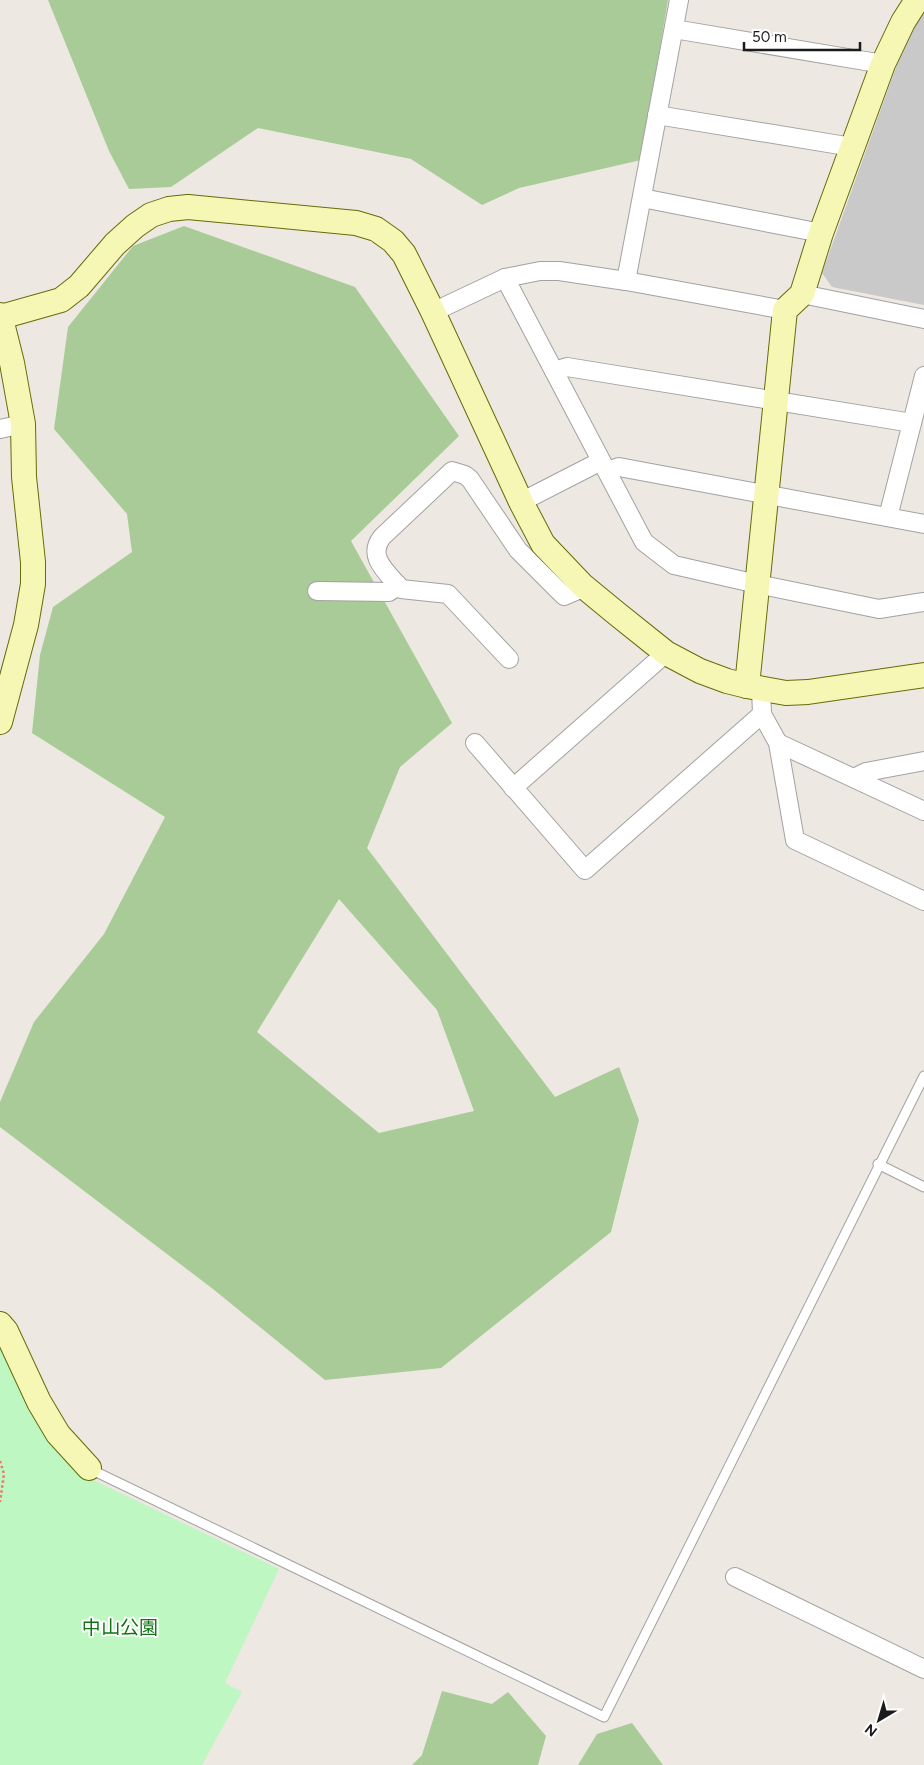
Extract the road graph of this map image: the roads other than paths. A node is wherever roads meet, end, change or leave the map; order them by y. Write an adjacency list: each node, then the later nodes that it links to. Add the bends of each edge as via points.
1 (679, 0): 3 (street)
2 (917, 0): 4 (street)
3 (674, 29): 4 (street); 5 (street)
4 (883, 64): 6 (street)
5 (657, 115): 6 (street); 7 (street)
6 (852, 147): 8 (street)
7 (642, 198): 8 (street); 10 (street)
8 (821, 233): 11 (street)
9 (505, 278): 10 (street, via 558,271); 13 (street); 16 (street)
10 (626, 281): 12 (street)
11 (802, 294): 12 (street); 15 (street)
12 (786, 310): 18 (street)
13 (433, 312): 14 (street, via 404,254 376,229 356,223 188,207 151,215 135,226 114,244 79,286 61,300); 24 (street)
14 (0, 316): 20 (street)
15 (924, 319)
16 (554, 371): 18 (street, via 567,367); 22 (street)
17 (924, 376): 19 (street)
18 (776, 401): 19 (street); 23 (street)
19 (912, 423): 25 (street)
20 (23, 424): 21 (street); 37 (street, via 33,584 26,626)
21 (0, 429)
22 (604, 466): 23 (street); 24 (street); 27 (street, via 644,542 674,565)
23 (766, 495): 25 (street); 27 (street)
24 (521, 502): 29 (street, via 543,544)
25 (888, 517): 26 (street)
26 (924, 524)
27 (757, 584): 31 (street, via 879,609); 35 (street)
28 (398, 585): 29 (street, via 380,564 375,549 377,544 452,471 470,479 518,550 564,596); 30 (street, via 389,592); 33 (street, via 401,589 448,594)
29 (585, 587): 32 (street)
30 (317, 591)
31 (924, 602)
32 (666, 653): 35 (street, via 700,671); 42 (street)
33 (509, 659)
34 (924, 675): 35 (street, via 808,692 786,693)
35 (754, 687): 36 (street)
36 (762, 714): 39 (street); 42 (street, via 585,870)
37 (0, 722)
38 (475, 743): 42 (street)
39 (778, 743): 41 (street); 44 (street, via 795,840)
40 (924, 762): 41 (street, via 866,772)
41 (854, 778): 43 (street)
42 (514, 788)
43 (924, 810)
44 (924, 901)
45 (924, 1076): 46 (lane)
46 (878, 1164): 47 (lane); 49 (lane, via 604,1717)
47 (924, 1187)
48 (0, 1324): 49 (street, via 6,1330 39,1402 58,1434)
49 (89, 1468)
50 (735, 1577): 51 (street)
51 (924, 1669)

